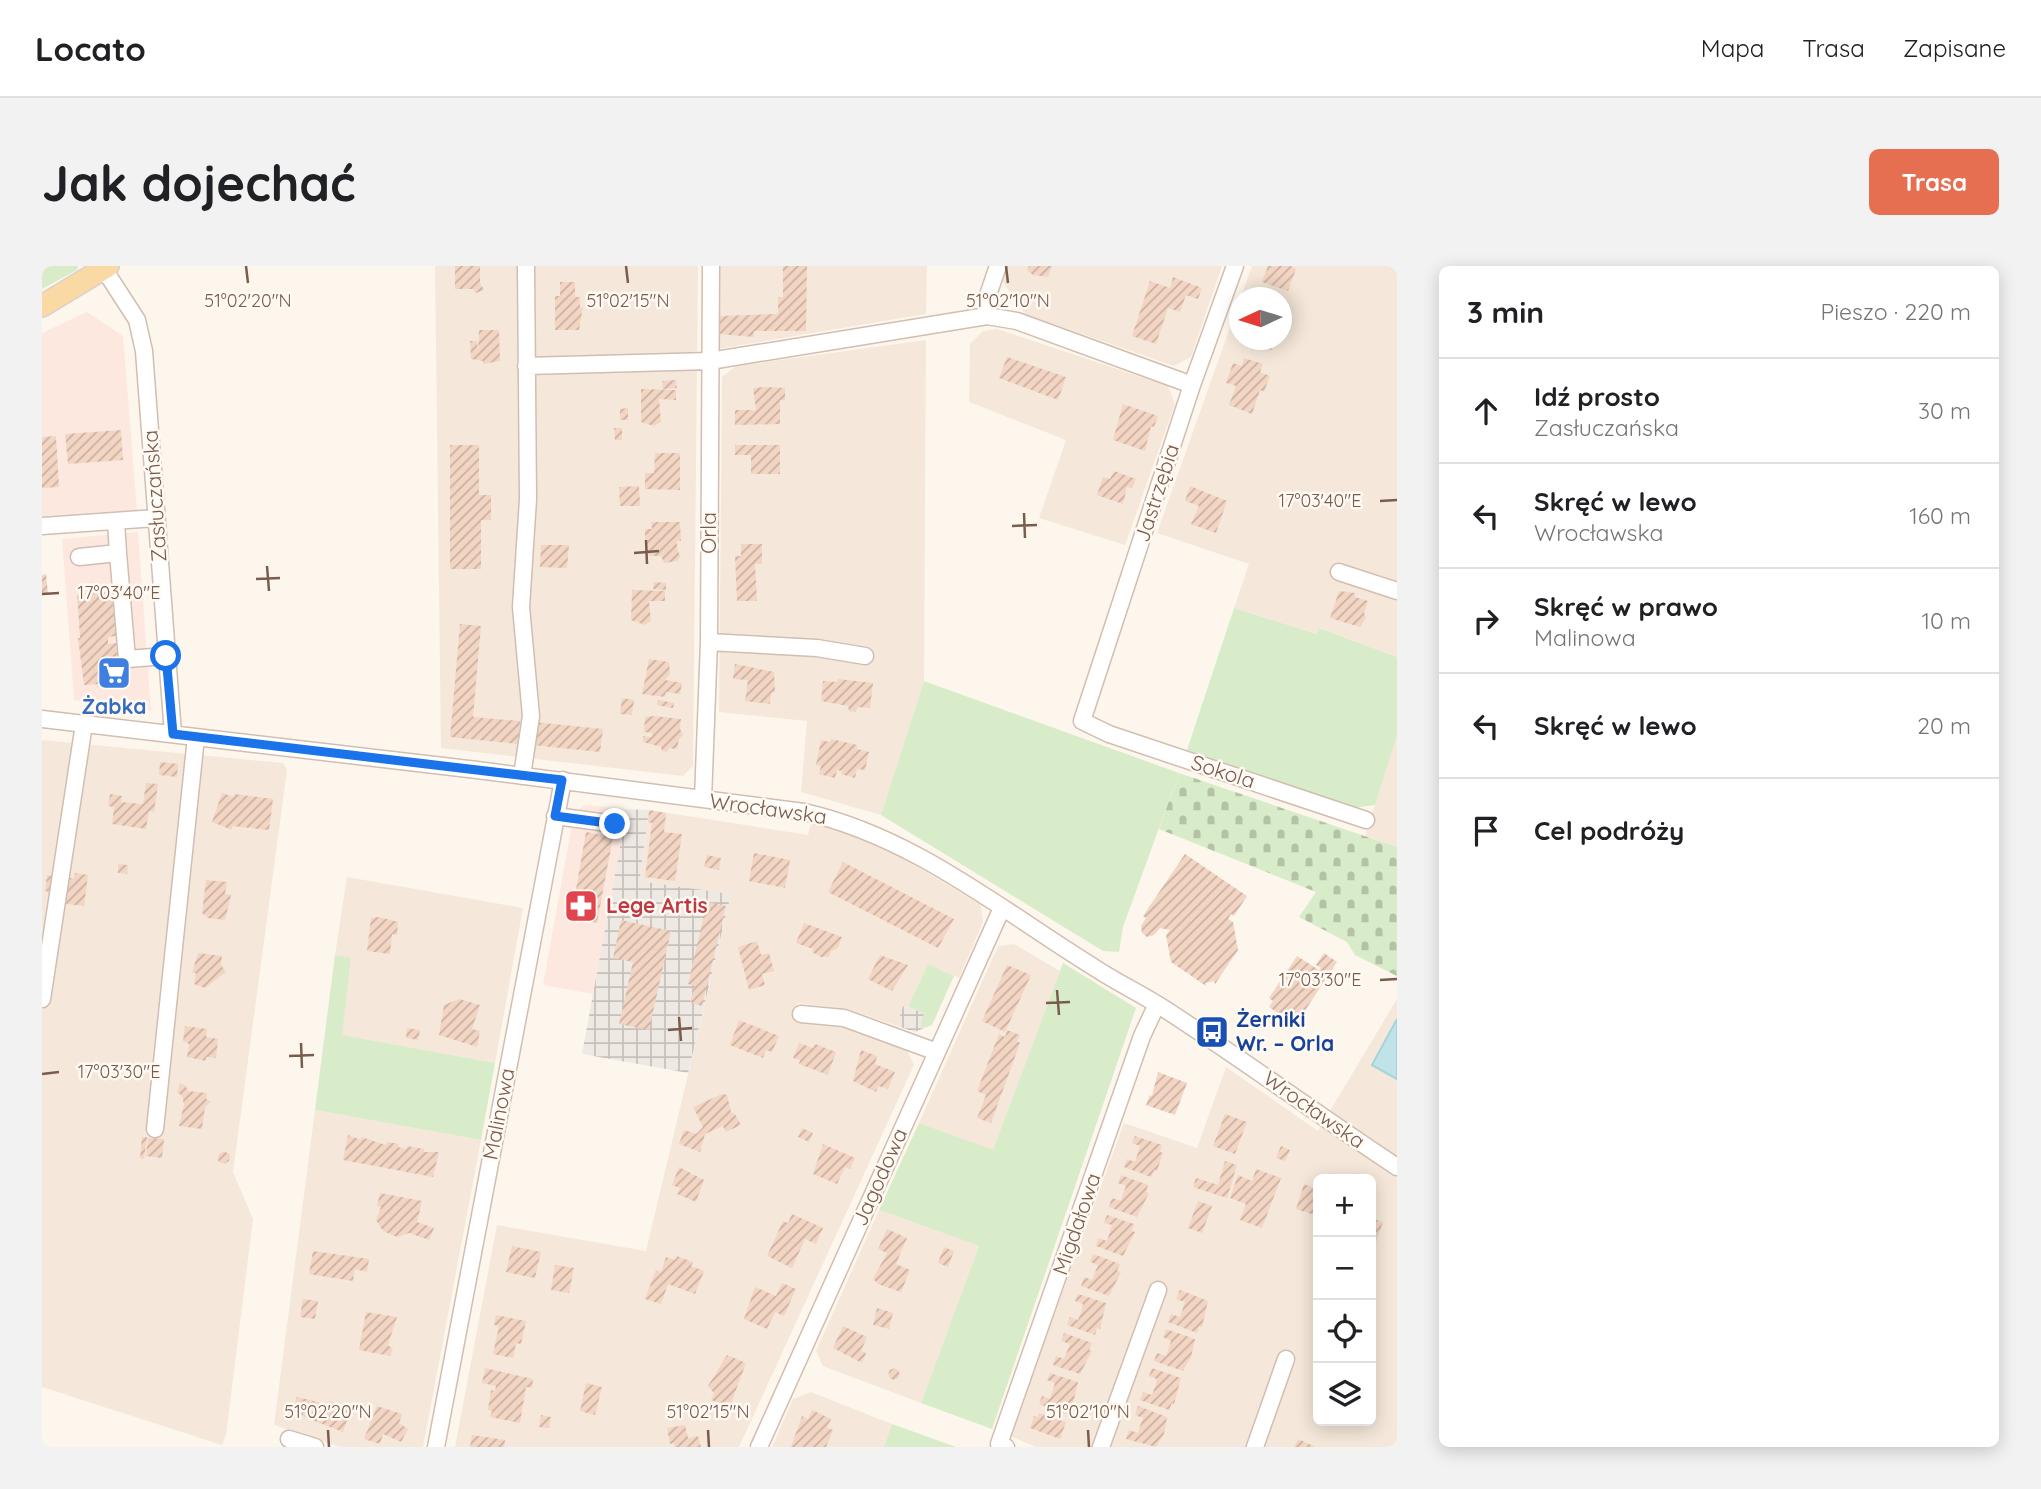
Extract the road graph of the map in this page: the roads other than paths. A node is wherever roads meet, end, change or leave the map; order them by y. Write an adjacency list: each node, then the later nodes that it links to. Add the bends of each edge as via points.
1 (526, 266): 9 (street)
2 (711, 266): 8 (street, Orla)
3 (998, 266): 7 (street, via 988,295)
4 (1236, 266): 10 (street, Jastrzębia)
5 (104, 267): 6 (main road); 11 (street, Zasłuczańska, via 137,320 144,351)
6 (42, 306)
7 (987, 316): 8 (street); 10 (street, via 1017,321)
8 (710, 361): 9 (street); 18 (street, Orla)
9 (526, 366): 26 (street, via 527,499 521,607 531,716)
10 (1192, 385): 22 (street, Jastrzębia)
11 (156, 518): 12 (street); 19 (street, Zasłuczańska)
12 (116, 521): 13 (street); 14 (street)
13 (42, 526)
14 (118, 553): 15 (street); 19 (street, via 127,659)
15 (79, 557)
16 (1339, 572): 17 (street)
17 (1397, 590)
18 (709, 642): 20 (street, via 817,648); 28 (street, Orla)
19 (166, 656): 24 (street, Zasłuczańska)
20 (865, 656)
21 (42, 719): 23 (street, Wrocławska)
22 (1082, 721): 30 (street, Sokola)
23 (84, 724): 24 (street, Wrocławska); 33 (street)
24 (173, 734): 25 (street, Wrocławska)
25 (196, 737): 26 (street, Wrocławska); 37 (street)
26 (522, 776): 27 (street, Wrocławska)
27 (562, 780): 28 (street, Wrocławska); 29 (street, Malinowa)
28 (703, 799): 32 (street, Wrocławska, via 804,812 869,830)
29 (555, 816): 31 (street); 44 (street, Malinowa)
30 (1366, 820)
31 (615, 824)
32 (1002, 908): 34 (street, Wrocławska); 36 (street, Jagodowa)
33 (42, 999)
34 (1157, 1004): 38 (street, Wrocławska); 42 (street, Migdałowa, via 1142,1036)
35 (801, 1014): 36 (street, via 844,1018)
36 (937, 1052): 45 (street, Jagodowa)
37 (155, 1129)
38 (1397, 1167)
39 (1158, 1290): 46 (street)
40 (1286, 1359): 47 (street)
41 (289, 1439): 43 (street)
42 (1003, 1446)
43 (315, 1447)
44 (436, 1447)
45 (760, 1447)
46 (1101, 1447)
47 (1255, 1447)

